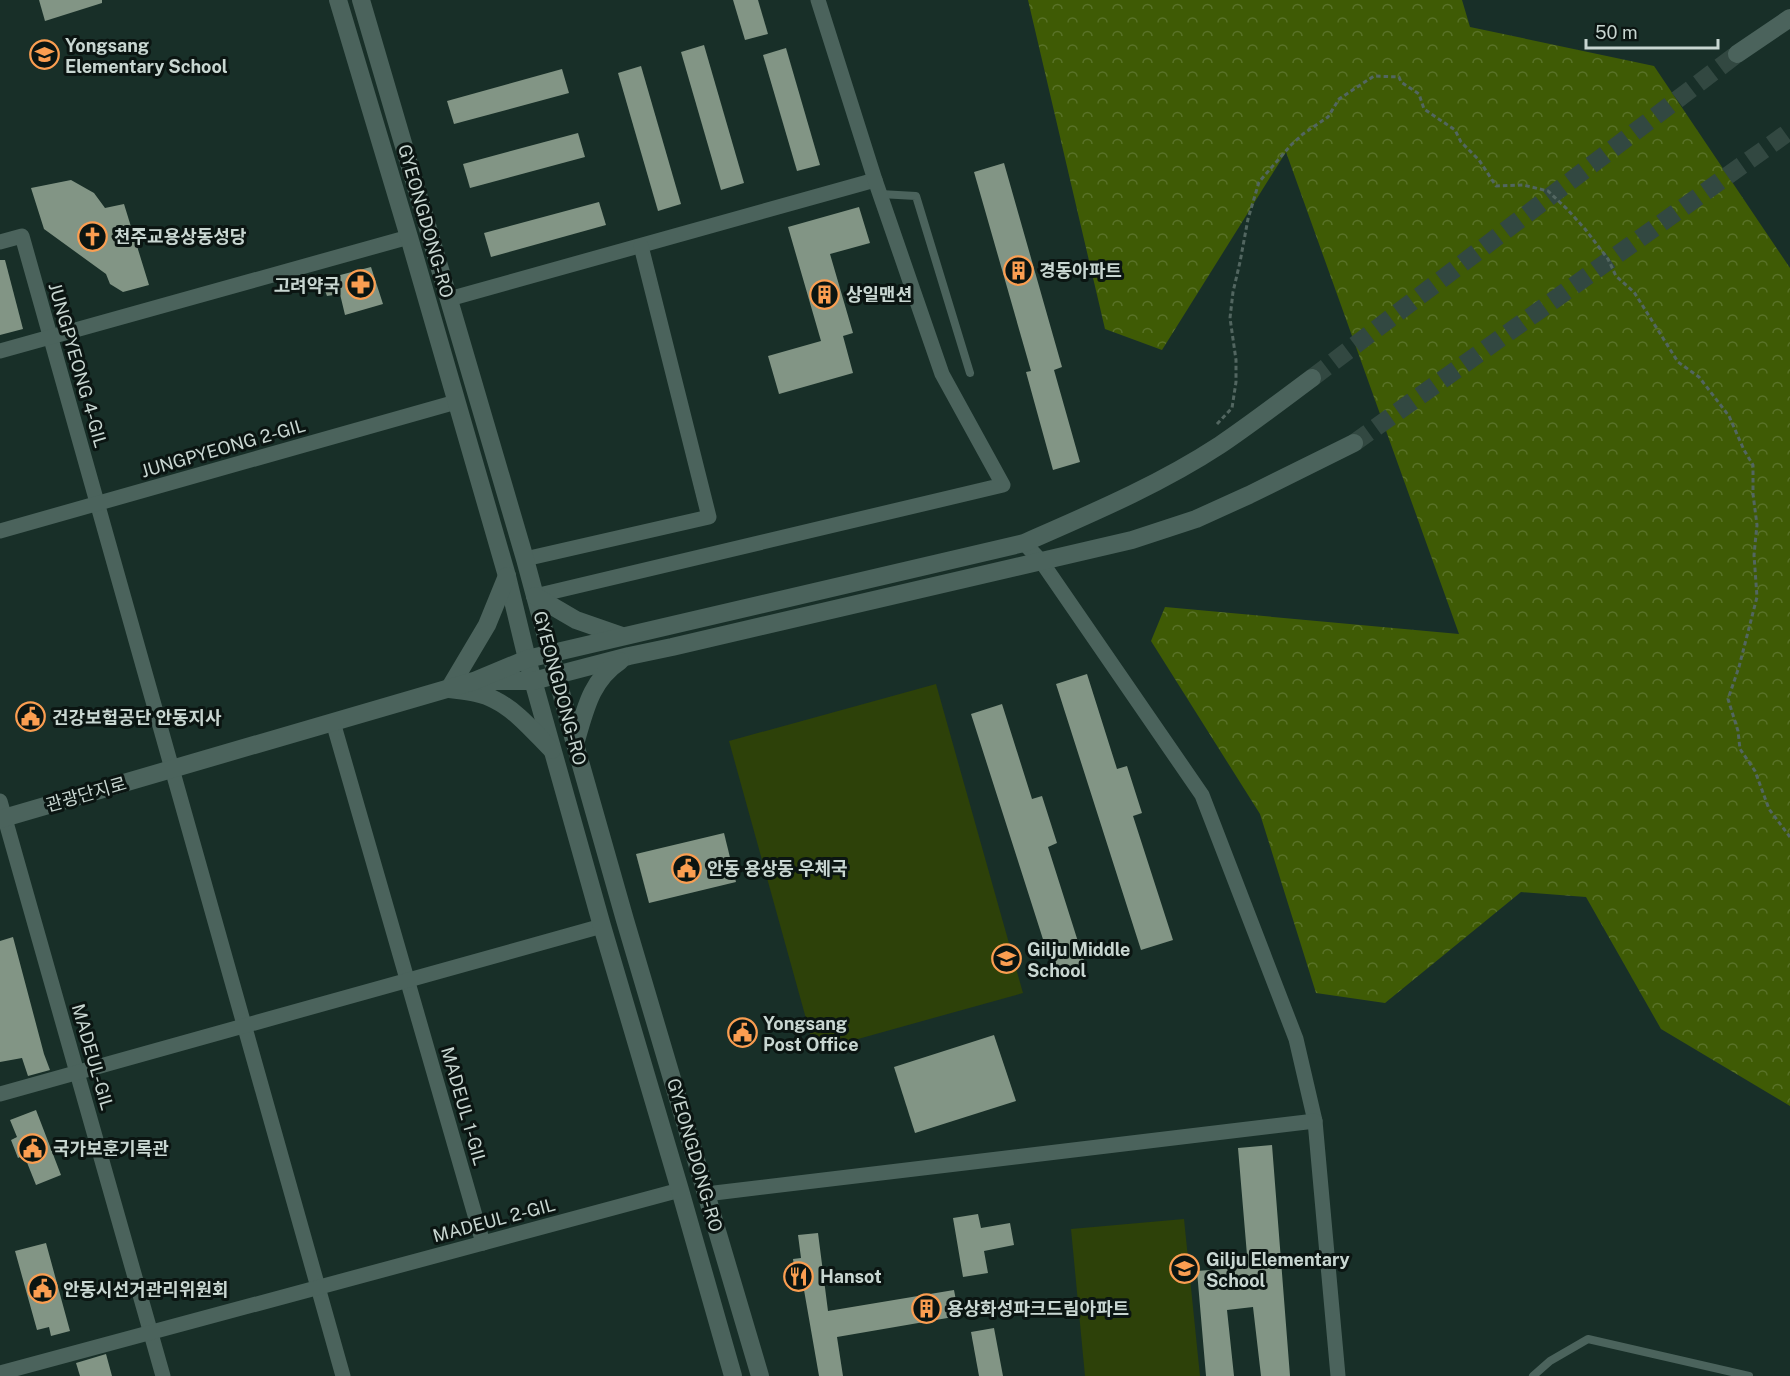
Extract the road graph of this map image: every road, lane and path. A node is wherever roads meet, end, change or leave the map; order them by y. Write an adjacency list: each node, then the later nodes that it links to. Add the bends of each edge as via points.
1 (338, 0): 7 (street, GYEONGDONG-RO)
2 (362, 0): 10 (street, GYEONGDONG-RO)
3 (818, 0): 6 (street)
4 (1790, 18): 5 (street)
5 (1737, 54)
6 (878, 187): 9 (street); 13 (lane, via 916,196); 24 (street, via 942,374 1003,485)
7 (409, 237): 11 (street); 15 (street, GYEONGDONG-RO)
8 (0, 242): 11 (street, JUNGPYEONG 4-GIL, via 22,236)
9 (641, 246): 10 (street); 21 (street, via 709,517)
10 (449, 298): 21 (street, GYEONGDONG-RO)
11 (51, 338): 12 (street); 18 (street, JUNGPYEONG 4-GIL)
12 (0, 351)
13 (970, 373)
14 (1312, 378): 20 (street, via 1219,446 1161,479)
15 (456, 402): 18 (street, JUNGPYEONG 2-GIL); 23 (street, GYEONGDONG-RO)
16 (1217, 424): 38 (path, via 1232,408 1236,382 1230,318 1233,292 1259,182 1291,145 1328,117 1339,99 1374,76 1399,77 1419,94 1424,108 1455,130 1496,186 1523,185 1548,191 1567,209 1608,259 1616,276 1634,292 1678,362 1699,377 1730,416 1753,465 1757,525 1756,597 1728,699 1740,749 1755,771 1769,809)
17 (1354, 443): 22 (street, via 1196,519 1132,540)
18 (97, 504): 19 (street, JUNGPYEONG 2-GIL); 36 (street, JUNGPYEONG 4-GIL)
19 (0, 531)
20 (1024, 543): 22 (street); 25 (street)
21 (525, 559): 24 (street, GYEONGDONG-RO)
22 (1041, 561): 27 (street); 44 (street, via 1202,795 1296,1039)
23 (507, 576): 28 (street, GYEONGDONG-RO); 32 (street, via 487,625)
24 (535, 596): 25 (street, via 576,620); 26 (street, GYEONGDONG-RO)
25 (622, 636): 26 (street)
26 (551, 653): 28 (street); 29 (street, GYEONGDONG-RO)
27 (629, 656): 29 (street); 34 (street, via 608,669 596,685)
28 (527, 659): 30 (street); 31 (street, GYEONGDONG-RO)
29 (556, 675): 31 (street); 34 (street, GYEONGDONG-RO)
30 (474, 681): 31 (street); 32 (street, 관광단지로)
31 (533, 681): 35 (street, GYEONGDONG-RO)
32 (449, 689): 33 (street, 관광단지로); 35 (street, via 494,699 514,712)
33 (333, 722): 36 (street, 관광단지로); 40 (street, MADEUL 1-GIL)
34 (575, 744): 46 (street, GYEONGDONG-RO)
35 (553, 751): 39 (street, GYEONGDONG-RO)
36 (172, 769): 37 (street, 관광단지로); 41 (street)
37 (2, 813): 42 (street, MADEUL-GIL)
38 (1790, 837)
39 (602, 926): 40 (street); 45 (street, GYEONGDONG-RO)
40 (407, 980): 41 (street); 47 (street, MADEUL 1-GIL)
41 (244, 1026): 42 (street); 48 (street)
42 (77, 1072): 43 (street); 49 (street, MADEUL-GIL)
43 (0, 1094)
44 (1315, 1121): 46 (street); 55 (street)
45 (680, 1190): 47 (street, MADEUL 2-GIL); 53 (street, GYEONGDONG-RO)
46 (706, 1194): 54 (street, GYEONGDONG-RO)
47 (483, 1243): 48 (street, MADEUL 2-GIL)
48 (318, 1288): 49 (street, MADEUL 2-GIL); 52 (street)
49 (151, 1333): 50 (street, MADEUL 2-GIL); 51 (street, MADEUL-GIL)
50 (0, 1373)
51 (163, 1376)
52 (343, 1376)
53 (733, 1376)
54 (760, 1376)
55 (1338, 1376)
56 (1533, 1376): 57 (lane, via 1588,1339)
57 (1749, 1376)

